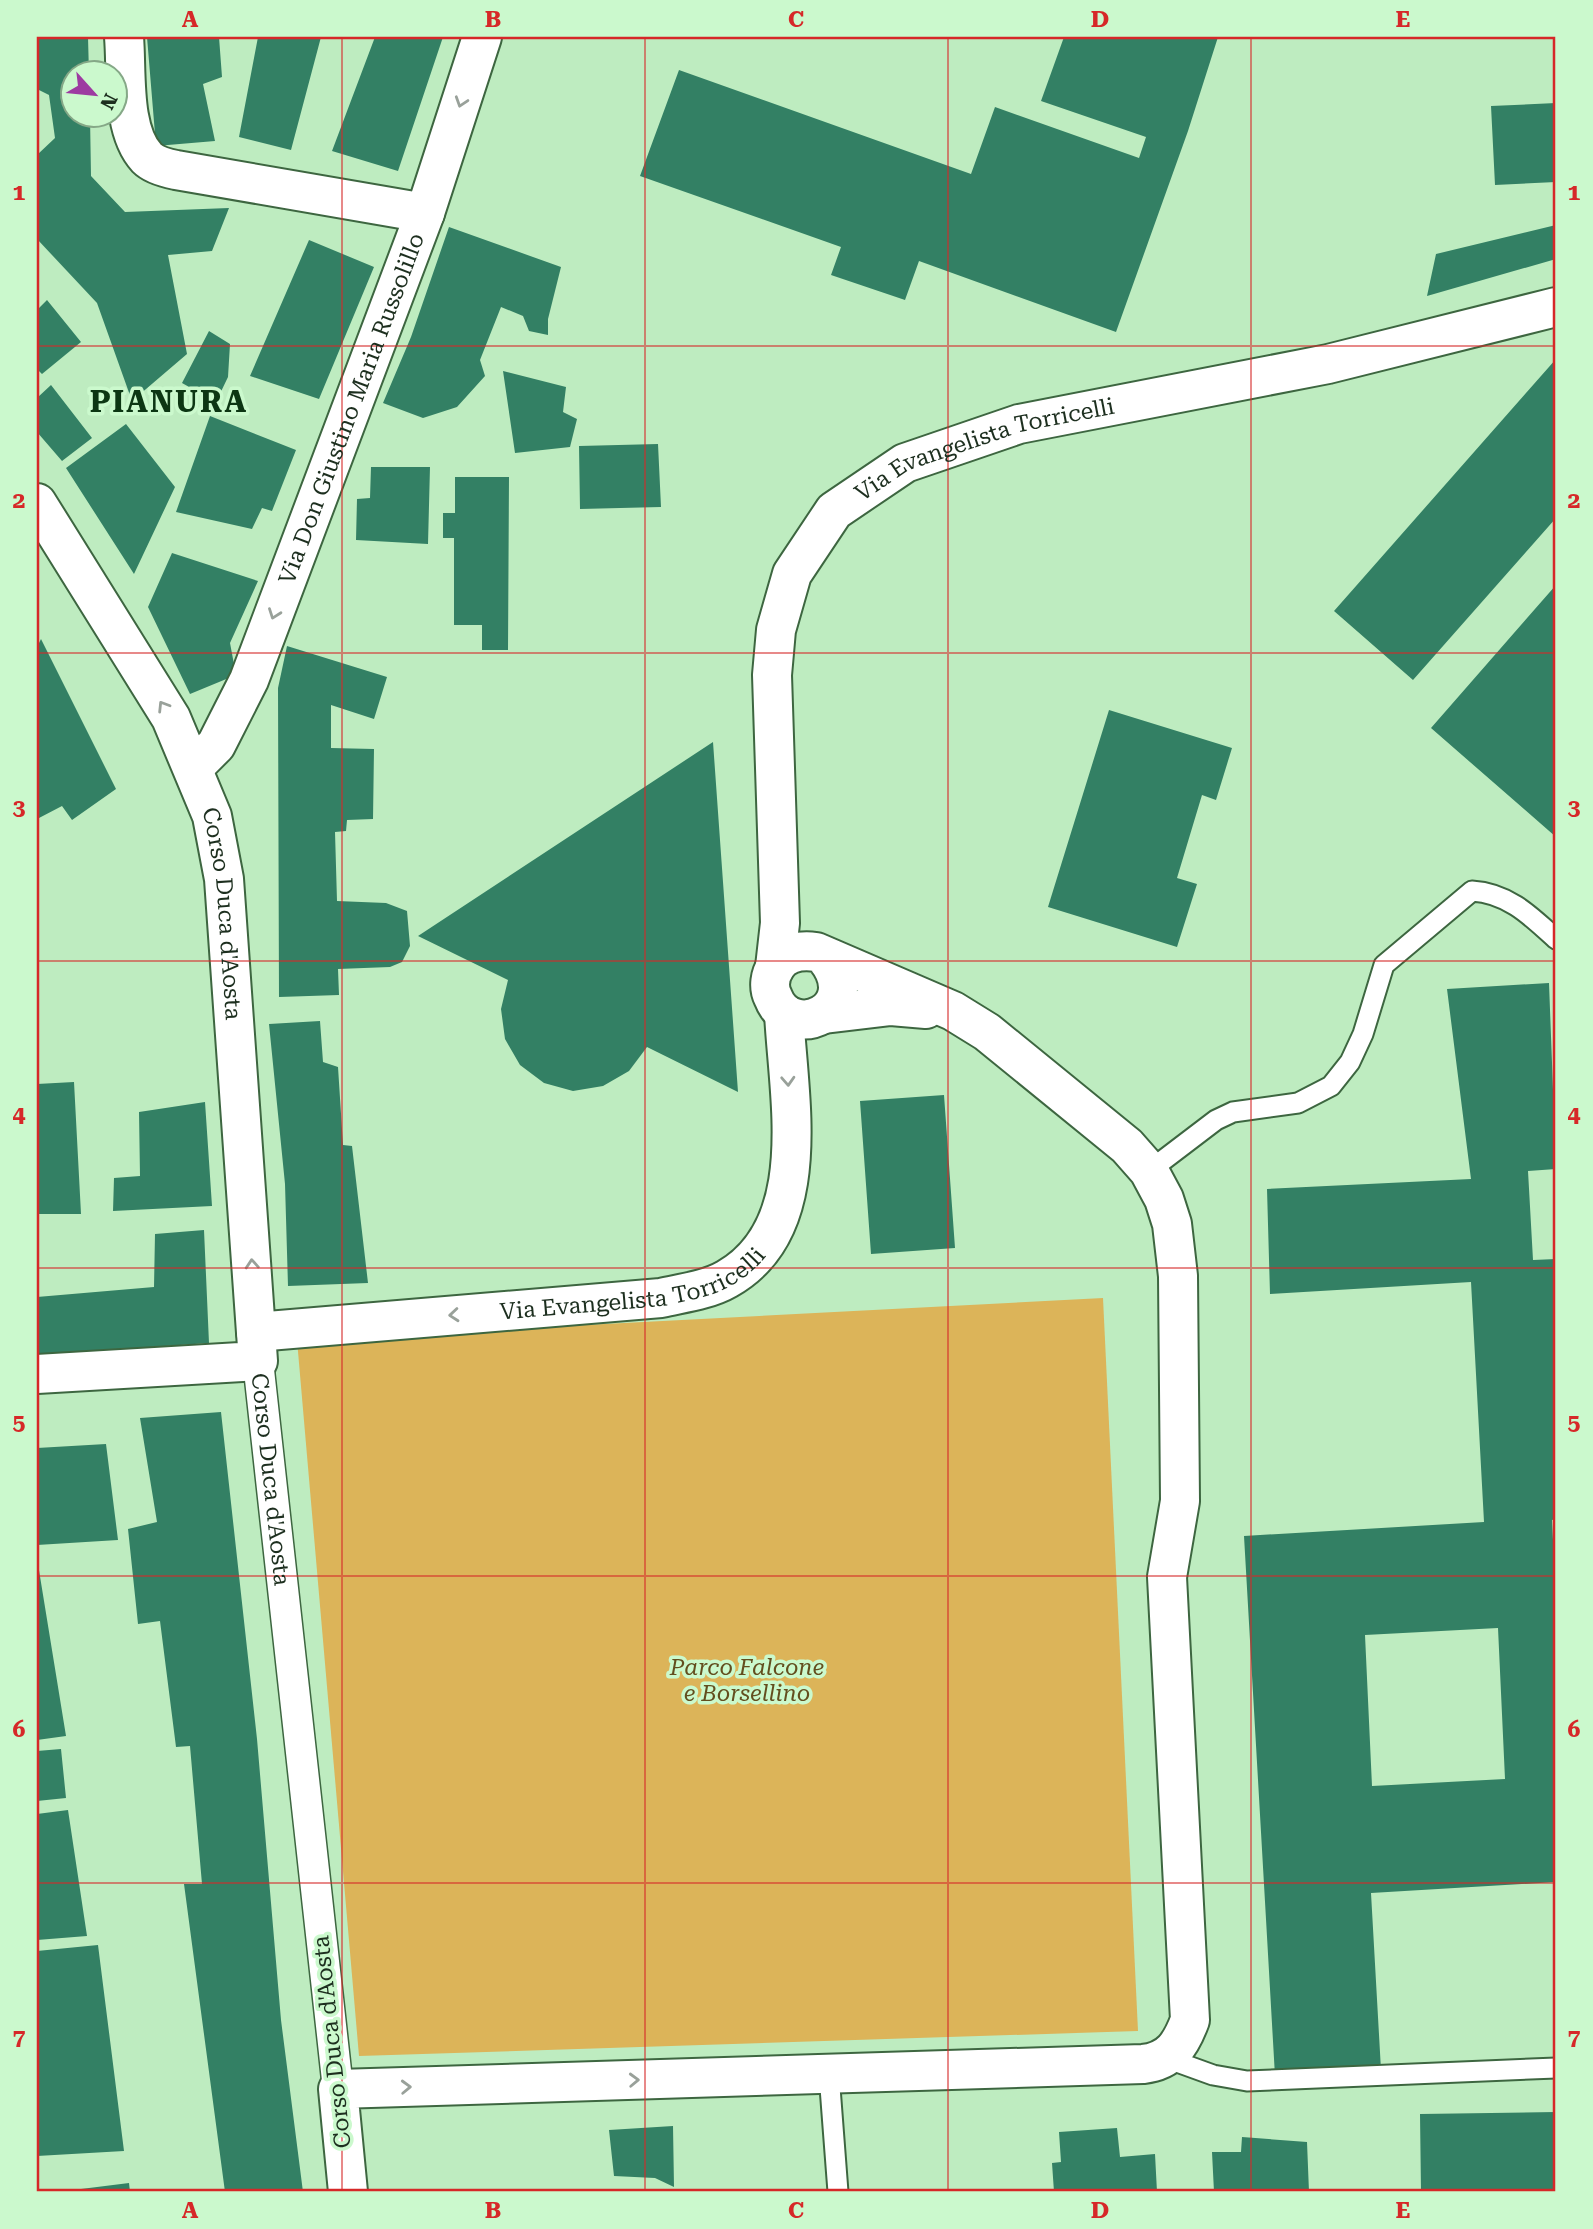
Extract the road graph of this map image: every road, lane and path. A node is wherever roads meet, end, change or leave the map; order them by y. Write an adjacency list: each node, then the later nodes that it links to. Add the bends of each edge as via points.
1 (124, 37): 3 (street, via 130,117 138,145 148,159 176,170)
2 (482, 37): 3 (street, Via Don Giustino Maria Russolillo, one-way to 3)
3 (425, 214): 6 (street, Via Don Giustino Maria Russolillo, one-way to 6, via 243,695 216,745)
4 (1556, 307): 7 (street, Via Evangelista Torricelli, via 1328,364 1019,424 905,463 834,511 792,574 776,630 772,675)
5 (37, 503): 6 (street, Corso Duca d'Aosta, one-way to 5, via 171,718)
6 (194, 767): 15 (street, Corso Duca d'Aosta, one-way to 6, via 224,879 212,816)
7 (780, 923): 9 (street); 10 (street, Via Evangelista Torricelli)
8 (1556, 939): 14 (lane, via 1518,905 1472,891 1384,965 1363,1034 1350,1062 1331,1086 1298,1103 1224,1116)
9 (821, 955): 10 (street, via 792,953); 11 (street); 13 (street, via 836,971 839,982 838,994)
10 (775, 967): 12 (street, via 770,990)
11 (953, 1011): 13 (street, via 891,1006); 14 (street, via 987,1032 1127,1146)
12 (784, 1013): 13 (street, via 806,1020); 15 (street, Via Evangelista Torricelli, one-way to 15, via 792,1171 782,1212 760,1250 728,1279 661,1298)
13 (824, 1014)
14 (1149, 1171): 17 (street, via 1172,1224 1177,1249 1180,1501 1167,1577 1189,2020 1184,2036)
15 (257, 1347): 16 (street, Via Evangelista Torricelli); 20 (street, Corso Duca d'Aosta)
16 (37, 1374)
17 (1166, 2058): 18 (lane, via 1213,2075 1247,2081); 19 (street, via 1143,2064)
18 (1556, 2068)
19 (830, 2074): 20 (street, one-way to 19); 22 (lane)
20 (338, 2089): 21 (street, Corso Duca d'Aosta)
21 (348, 2192)
22 (838, 2192)

